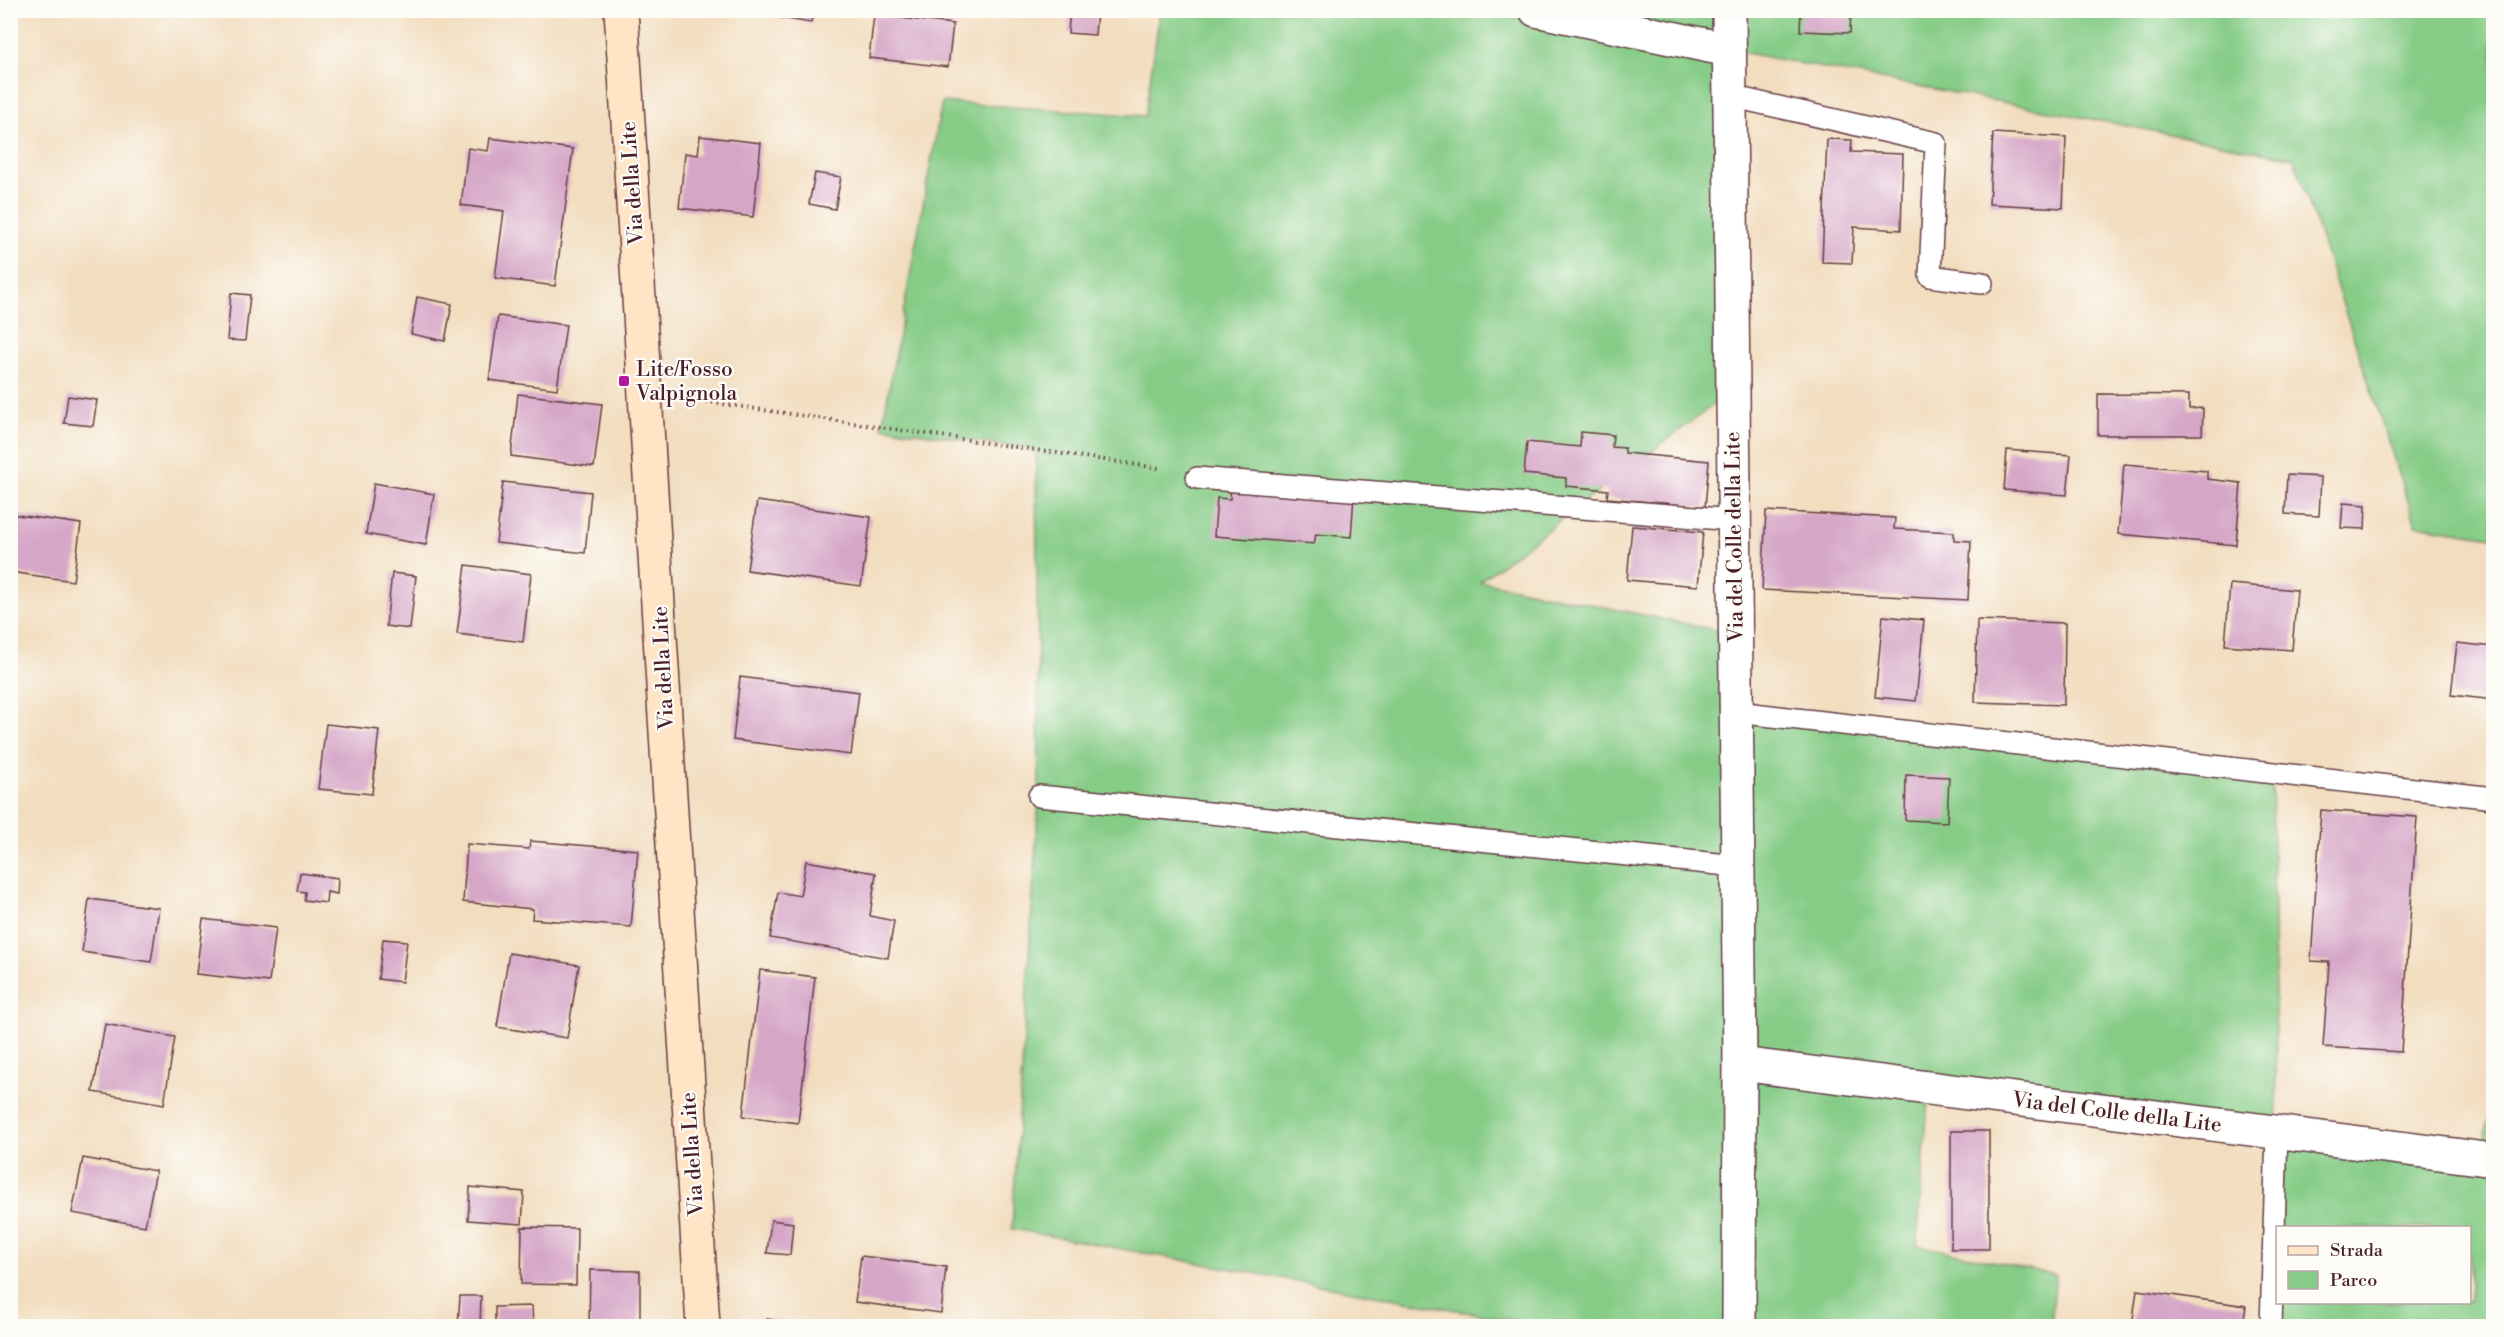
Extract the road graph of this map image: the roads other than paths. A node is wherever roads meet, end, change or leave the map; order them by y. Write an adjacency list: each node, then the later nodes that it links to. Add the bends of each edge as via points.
1 (621, 10): 16 (street, Via della Lite)
2 (1536, 10): 4 (street)
3 (1729, 10): 4 (street, Via del Colle della Lite)
4 (1729, 50): 5 (street, Via del Colle della Lite)
5 (1730, 96): 6 (lane, via 1936,143 1930,276); 8 (street, Via del Colle della Lite)
6 (1982, 283)
7 (1197, 477): 8 (lane)
8 (1734, 520): 9 (street, Via del Colle della Lite)
9 (1736, 712): 11 (lane); 12 (street, Via del Colle della Lite)
10 (1039, 796): 12 (lane)
11 (2493, 798)
12 (1738, 866): 13 (street, Via del Colle della Lite)
13 (1740, 1064): 14 (street, Via del Colle della Lite); 17 (street, Via del Colle della Lite)
14 (2277, 1132): 15 (street, Via del Colle della Lite); 18 (lane)
15 (2493, 1160)
16 (703, 1326)
17 (1739, 1326)
18 (2271, 1326)

